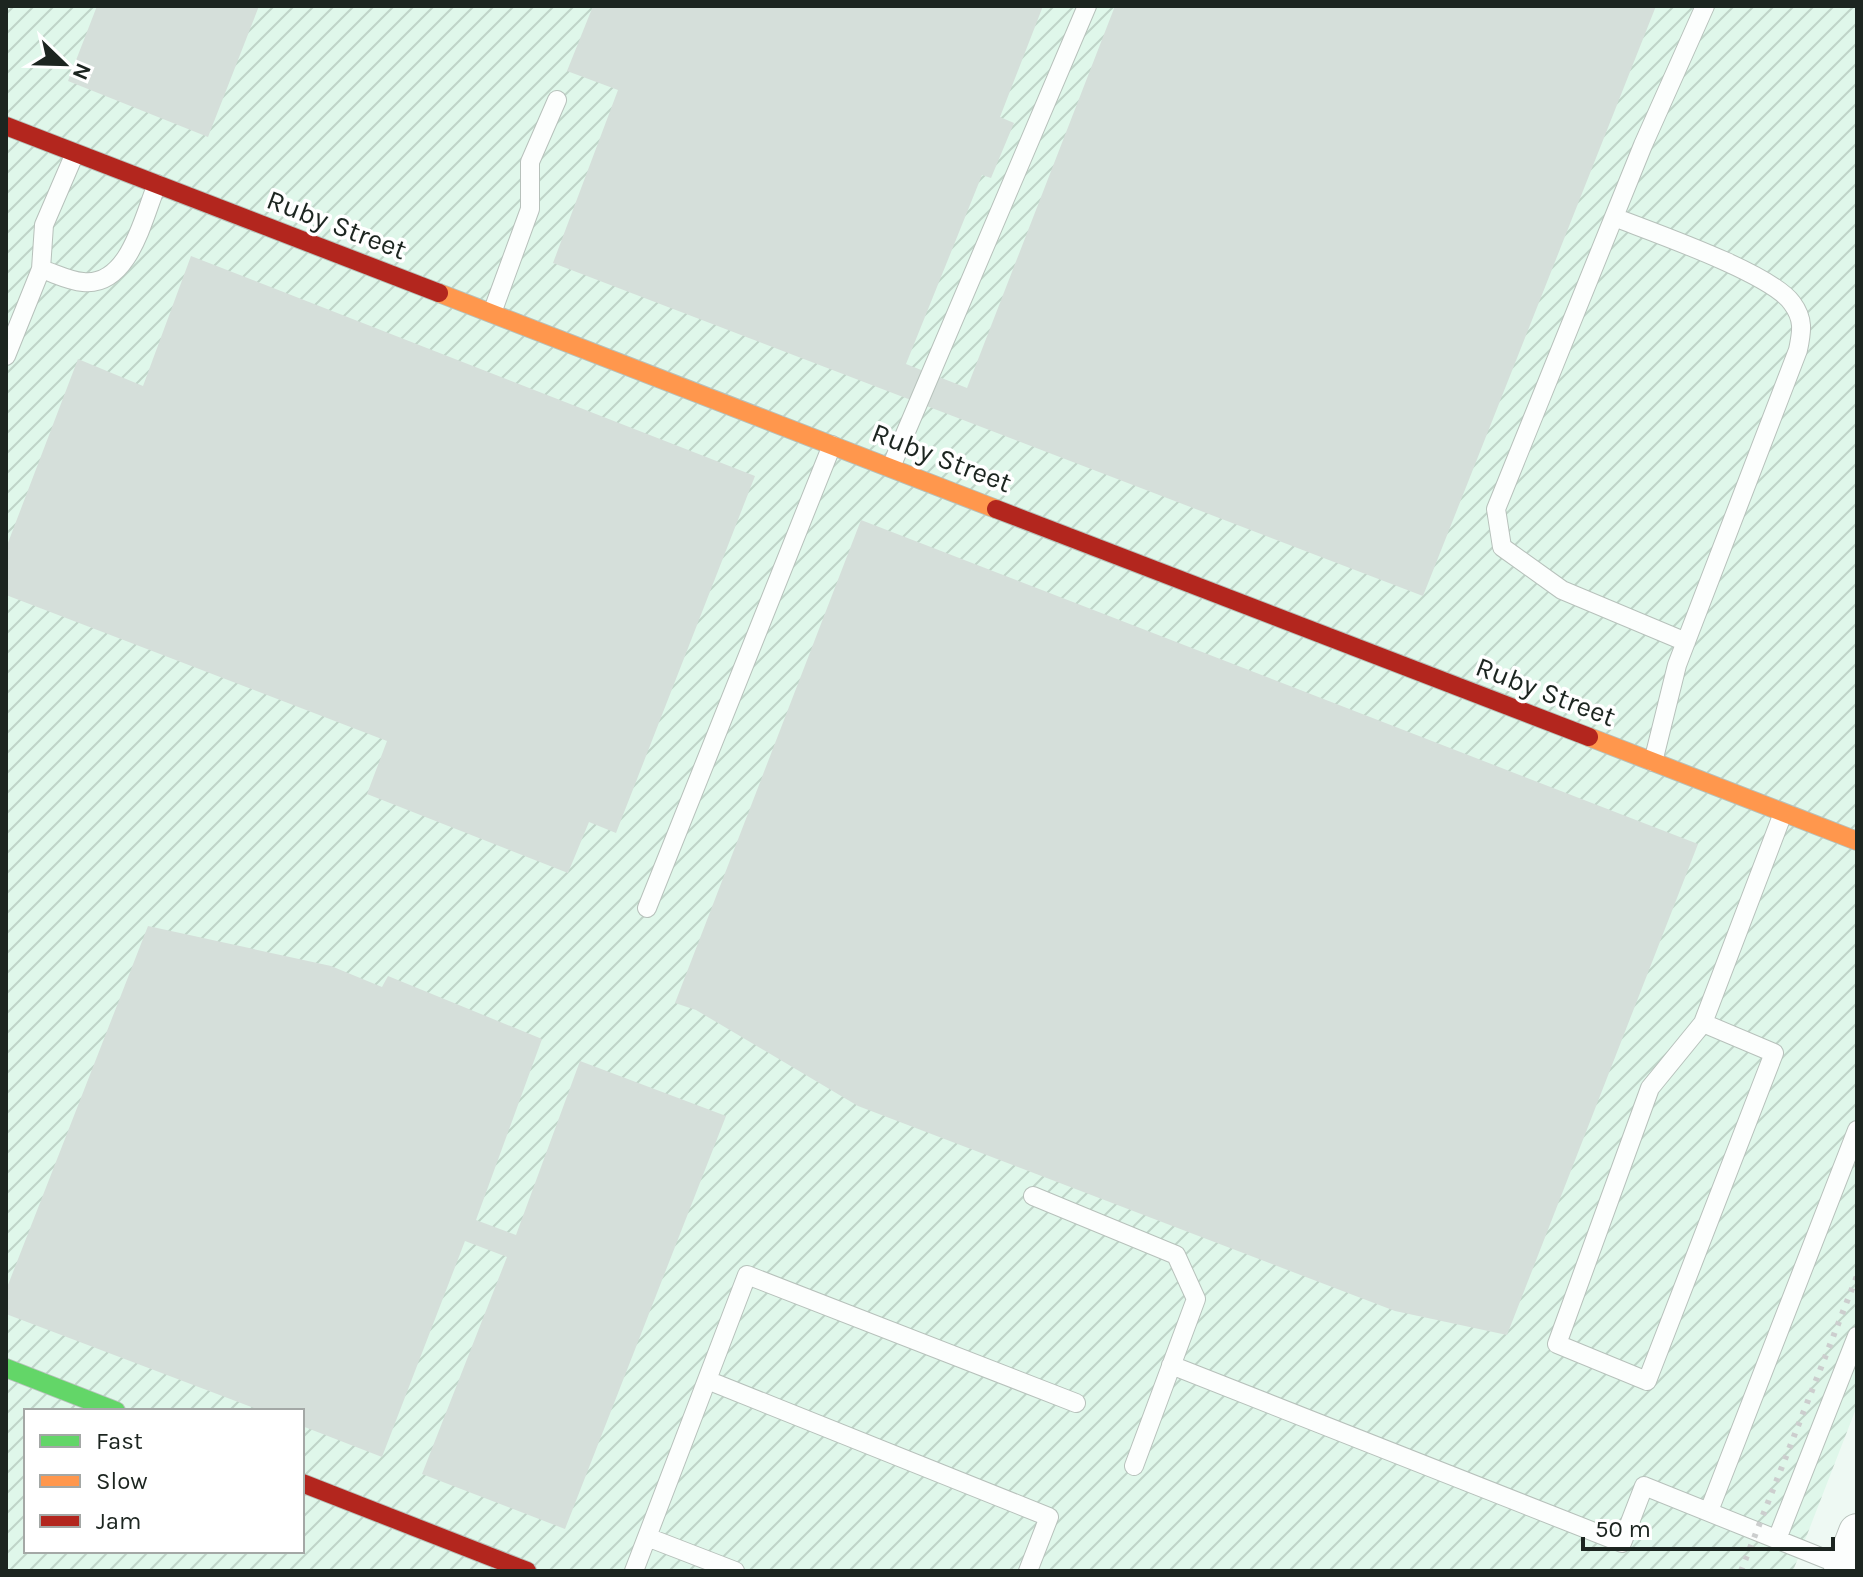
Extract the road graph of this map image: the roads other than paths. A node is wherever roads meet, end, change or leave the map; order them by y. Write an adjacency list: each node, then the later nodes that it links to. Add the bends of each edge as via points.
1 (1087, 6): 12 (lane)
2 (1705, 6): 7 (lane)
3 (557, 100): 9 (lane, via 530,162 530,209)
4 (6, 126): 5 (street, Ruby Street)
5 (75, 153): 6 (street, Ruby Street); 8 (lane, via 44,225)
6 (157, 184): 8 (lane, via 122,267 105,281 83,283); 9 (street, Ruby Street)
7 (1614, 217): 13 (lane, via 1496,509 1502,547 1562,590); 13 (lane, via 1746,270 1791,300 1803,324 1798,350)
8 (41, 269): 10 (lane)
9 (491, 313): 11 (street, Ruby Street)
10 (6, 356)
11 (832, 445): 12 (street, Ruby Street); 17 (lane)
12 (891, 468): 14 (street, Ruby Street)
13 (1686, 642): 14 (lane)
14 (1653, 762): 15 (street, Ruby Street)
15 (1783, 813): 16 (street, Ruby Street); 18 (lane)
16 (1857, 841)
17 (647, 908)
18 (1703, 1023): 18 (lane, via 1774,1053 1647,1381 1557,1344 1650,1088)
19 (1857, 1130): 29 (lane)
20 (1033, 1196): 22 (lane, via 1176,1255 1196,1299)
21 (1857, 1336): 32 (lane)
22 (1171, 1365): 27 (lane); 29 (lane, via 1622,1543 1644,1486)
23 (6, 1368): 26 (street)
24 (707, 1380): 25 (lane, via 747,1275); 31 (lane); 37 (lane, via 1049,1517)
25 (1076, 1403)
26 (111, 1409)
27 (1134, 1466)
28 (304, 1484): 34 (street)
29 (1709, 1511): 32 (lane)
30 (1857, 1532): 33 (street)
31 (647, 1537): 35 (lane); 36 (lane)
32 (1777, 1539): 33 (lane)
33 (1842, 1569)
34 (527, 1571)
35 (634, 1571)
36 (735, 1571)
37 (1028, 1571)

